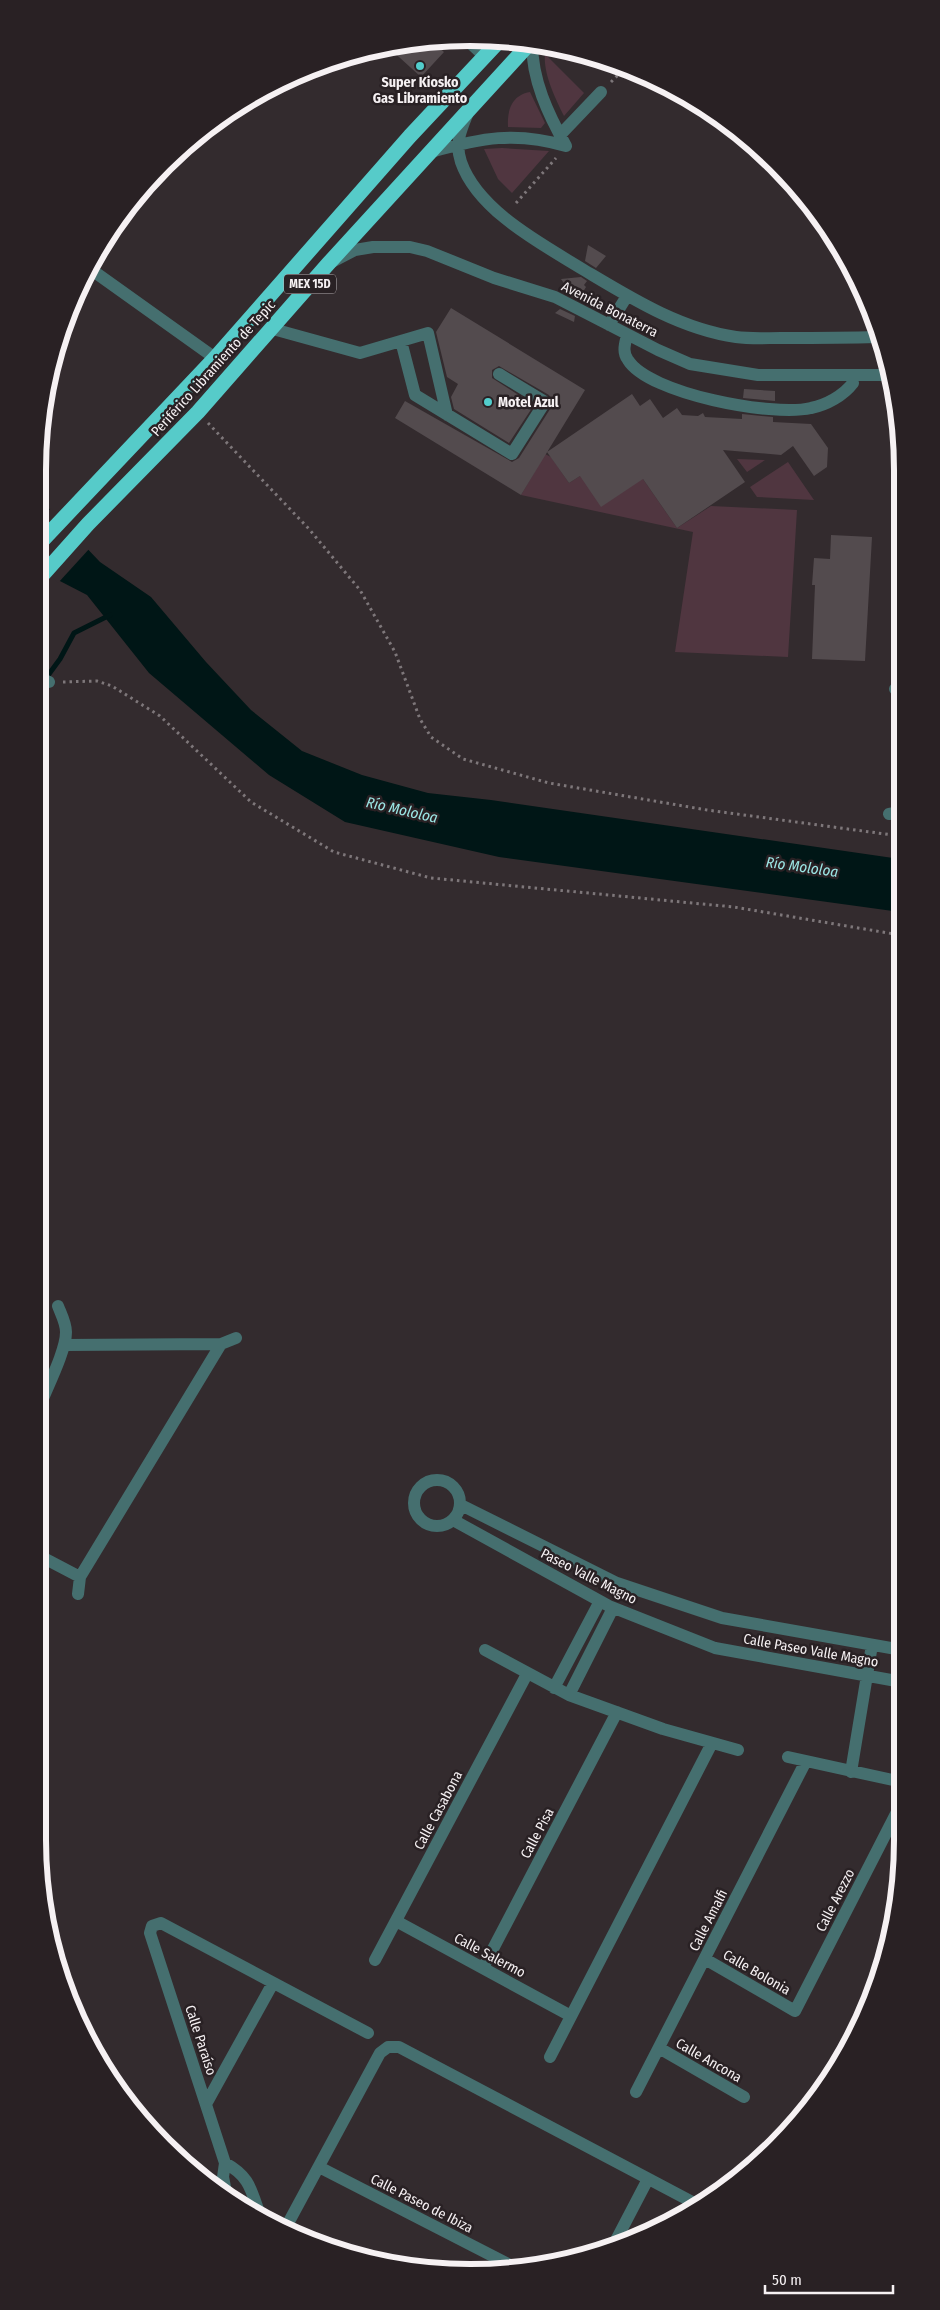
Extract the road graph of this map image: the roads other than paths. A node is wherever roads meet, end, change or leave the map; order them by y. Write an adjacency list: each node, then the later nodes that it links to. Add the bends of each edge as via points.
1 (474, 46): 5 (street)
2 (494, 47): 5 (highway, Periférico Libramiento de Tepic / MEX 15D)
3 (525, 50): 7 (highway, Periférico Libramiento de Tepic / MEX 15D)
4 (532, 51): 8 (street, via 537,80)
5 (485, 57): 19 (highway, Periférico Libramiento de Tepic / MEX 15D, via 410,136)
6 (601, 92): 8 (street)
7 (470, 109): 9 (street); 10 (highway, Periférico Libramiento de Tepic / MEX 15D)
8 (563, 140): 9 (street, via 522,137 485,139)
9 (457, 145): 10 (street); 13 (street, Avenida Bonaterra, via 470,182 506,219)
10 (432, 152): 11 (highway, Periférico Libramiento de Tepic / MEX 15D)
11 (328, 264): 14 (street, Avenida Bonaterra, via 355,250 410,247 555,297); 15 (highway, Periférico Libramiento de Tepic / MEX 15D)
12 (95, 273): 19 (street)
13 (627, 296): 14 (street); 17 (street, Avenida Bonaterra, via 675,319 736,337)
14 (609, 325): 16 (street, Avenida Bonaterra)
15 (272, 329): 18 (street, via 360,353); 25 (highway, Periférico Libramiento de Tepic / MEX 15D, via 198,412)
16 (627, 335): 21 (street, Avenida Bonaterra, via 690,364 723,371 758,375); 22 (street, via 624,354 633,367 681,391 720,402 765,409 810,409 824,405)
17 (872, 337)
18 (401, 341): 23 (street, via 415,395); 23 (street, via 428,333)
19 (215, 358): 24 (highway, Periférico Libramiento de Tepic / MEX 15D)
20 (498, 374): 23 (street, via 545,402 512,454)
21 (883, 375)
22 (853, 383)
23 (448, 415)
24 (46, 537)
25 (46, 571)
26 (58, 1306): 29 (street, via 65,1326)
27 (236, 1338): 28 (street)
28 (221, 1344): 29 (street); 34 (street)
29 (64, 1345): 30 (street)
30 (46, 1391)
31 (461, 1506): 32 (street); 32 (street, via 459,1492 450,1483 438,1479 425,1482 416,1492 413,1505 418,1517 428,1525 442,1526); 38 (street, Paseo Valle Magno, via 616,1583)
32 (453, 1520): 36 (street, Paseo Valle Magno)
33 (46, 1559): 34 (street)
34 (80, 1578): 35 (street)
35 (78, 1594)
36 (600, 1601): 37 (street, Paseo Valle Magno); 46 (street)
37 (613, 1608): 40 (street, Paseo Valle Magno); 47 (street)
38 (722, 1618): 39 (street, Calle Paseo Valle Magno)
39 (872, 1645): 41 (street, Calle Paseo Valle Magno); 44 (street)
40 (715, 1648): 44 (street, Calle Paseo Valle Magno)
41 (894, 1649)
42 (485, 1650): 43 (street)
43 (527, 1674): 46 (street); 56 (street, Calle Casabona)
44 (867, 1676): 45 (street, Calle Paseo Valle Magno); 53 (street)
45 (894, 1681)
46 (554, 1688): 47 (street)
47 (569, 1695): 48 (street)
48 (617, 1712): 49 (street); 59 (street, Calle Pisa)
49 (712, 1743): 50 (street); 62 (street)
50 (738, 1750)
51 (788, 1757): 52 (street)
52 (806, 1761): 53 (street); 57 (street, Calle Amalfi)
53 (851, 1772): 54 (street)
54 (894, 1780)
55 (894, 1817): 61 (street, Calle Arezzo)
56 (396, 1921): 58 (street, Calle Casabona); 59 (street, Calle Salermo)
57 (705, 1959): 61 (street, Calle Bolonia); 64 (street, Calle Amalfi)
58 (375, 1960)
59 (483, 1968): 62 (street, Calle Salermo)
60 (273, 1983): 63 (street); 68 (street); 68 (street, Calle Paraíso, via 161,1923 152,1926 150,1933)
61 (794, 2011)
62 (571, 2016): 65 (street)
63 (368, 2033)
64 (659, 2048): 66 (street, Calle Amalfi); 67 (street, Calle Ancona)
65 (550, 2057)
66 (636, 2092)
67 (744, 2097)
68 (206, 2104): 69 (street, Calle Paraíso)
69 (225, 2163): 72 (street, Calle Paraíso); 74 (street, via 241,2172)
70 (319, 2167): 71 (street, via 380,2053 388,2047 399,2047); 75 (street); 77 (street, Calle Paseo de Ibiza)
71 (648, 2178): 73 (street); 76 (street)
72 (225, 2185)
73 (692, 2201)
74 (252, 2203)
75 (289, 2222)
76 (618, 2236)
77 (505, 2262)

